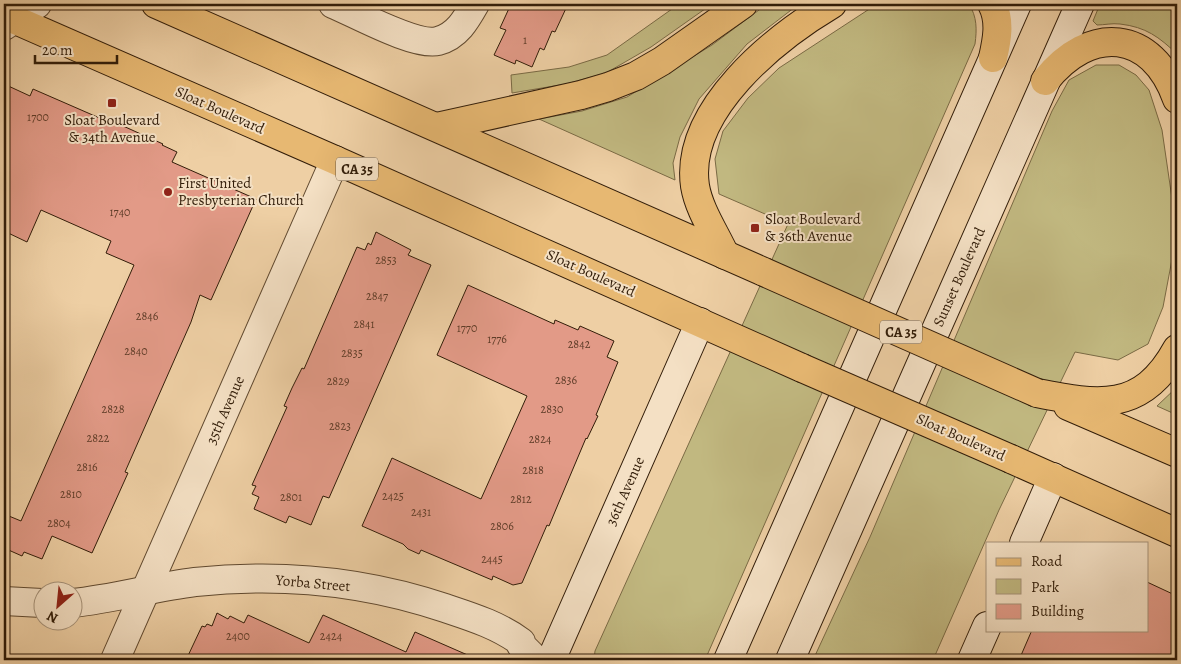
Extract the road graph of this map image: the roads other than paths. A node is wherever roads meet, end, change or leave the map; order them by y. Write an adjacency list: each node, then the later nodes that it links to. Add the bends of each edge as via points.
1 (37, 4): 10 (main road)
2 (156, 4): 14 (main road, CA 35)
3 (333, 4): 4 (main road, via 425,42 437,41 460,29)
4 (474, 4)
5 (743, 4): 14 (main road, via 662,61 622,82 581,95)
6 (832, 4): 16 (main road, via 766,52 739,79 708,122 698,145 695,185 700,204)
7 (992, 4): 11 (main road, via 997,24)
8 (1018, 4): 11 (main road)
9 (1080, 4): 12 (main road, Sunset Boulevard)
10 (7, 20): 15 (main road, Sloat Boulevard / CA 35)
11 (994, 58): 32 (main road)
12 (1045, 81): 13 (main road, via 1056,67 1083,48 1119,41 1138,48 1154,60 1168,77); 33 (main road, Sunset Boulevard)
13 (1177, 99)
14 (437, 127): 16 (main road, CA 35)
15 (335, 160): 17 (main road, Sloat Boulevard / CA 35); 24 (main road, 35th Avenue)
16 (725, 255): 19 (main road, CA 35, bridge)
17 (700, 322): 21 (main road, Sloat Boulevard / CA 35, bridge); 31 (main road, 36th Avenue)
18 (1177, 349): 19 (main road, via 1150,382 1124,398 1088,402)
19 (1037, 393): 20 (main road, CA 35)
20 (1177, 453)
21 (1053, 478): 22 (main road, Sloat Boulevard / CA 35); 23 (main road)
22 (1177, 533)
23 (1024, 542)
24 (145, 591): 27 (main road, Yorba Street); 29 (main road, 35th Avenue); 30 (main road, Yorba Street, via 190,583 247,579 325,581 366,588 402,595 498,628 520,642)
25 (4, 601): 26 (main road)
26 (32, 602)
27 (82, 602)
28 (986, 628): 34 (main road)
29 (115, 660)
30 (536, 660)
31 (550, 660)
32 (728, 660)
33 (790, 660)
34 (972, 660)

